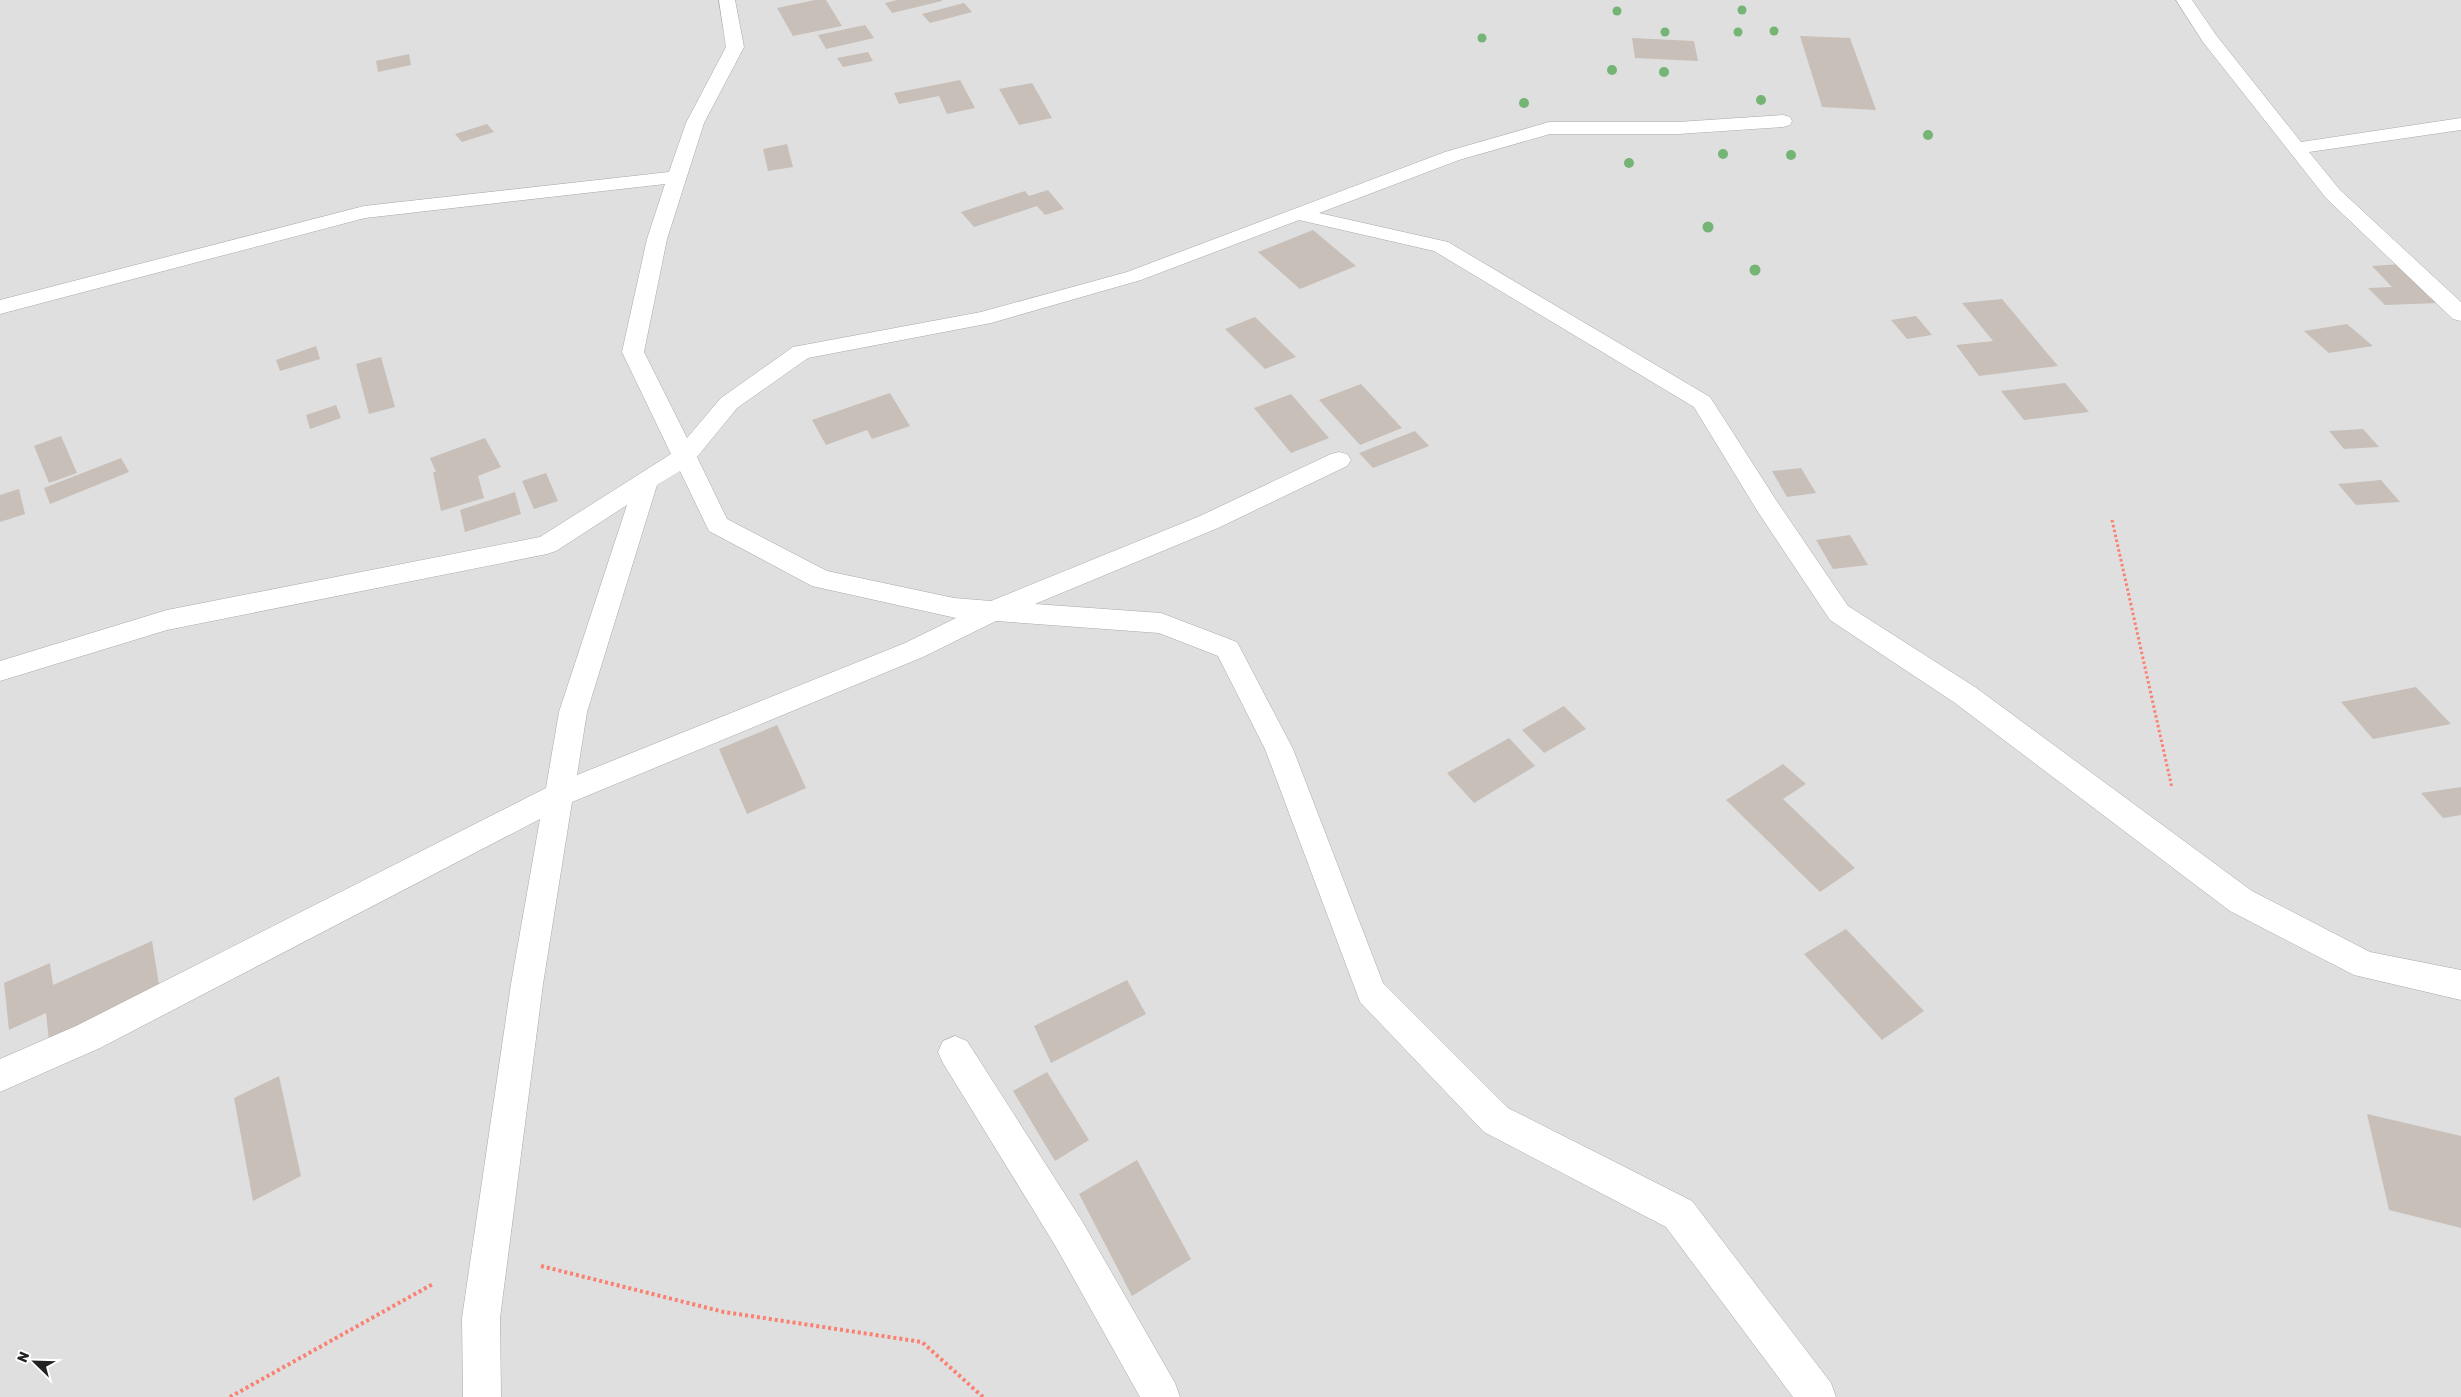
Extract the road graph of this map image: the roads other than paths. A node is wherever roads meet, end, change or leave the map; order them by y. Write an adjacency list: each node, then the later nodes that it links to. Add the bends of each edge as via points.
1 (727, 0): 6 (street, via 736,47 695,123)
2 (2184, 0): 5 (street, via 2209,38)
3 (1783, 121): 7 (street, via 1678,128 1549,128 1452,156)
4 (2461, 124): 5 (street)
5 (2296, 148): 9 (street, via 2333,194)
6 (677, 177): 8 (street, via 364,212); 10 (street, via 657,239 633,352)
7 (1297, 214): 10 (street, via 1134,276 983,318 801,352 729,403); 16 (street, via 1442,246 1702,402 1839,613 1965,695 2242,901 2365,965)
8 (0, 307)
9 (2461, 314)
10 (684, 457): 12 (street); 13 (street, via 718,525 821,579 954,608)
11 (1339, 460): 13 (street, via 1209,522)
12 (647, 480): 14 (street, via 547,545 167,620); 15 (street, via 573,712)
13 (993, 611): 15 (street, via 914,650); 21 (street, via 1161,623 1228,649 1279,749 1371,992 1496,1120 1679,1214)
14 (0, 671)
15 (559, 795): 18 (street, via 88,1037); 19 (street, via 527,984 481,1318)
16 (2461, 985)
17 (955, 1052): 20 (street, via 1069,1234)
18 (0, 1076)
19 (482, 1397)
20 (1160, 1397)
21 (1817, 1397)

